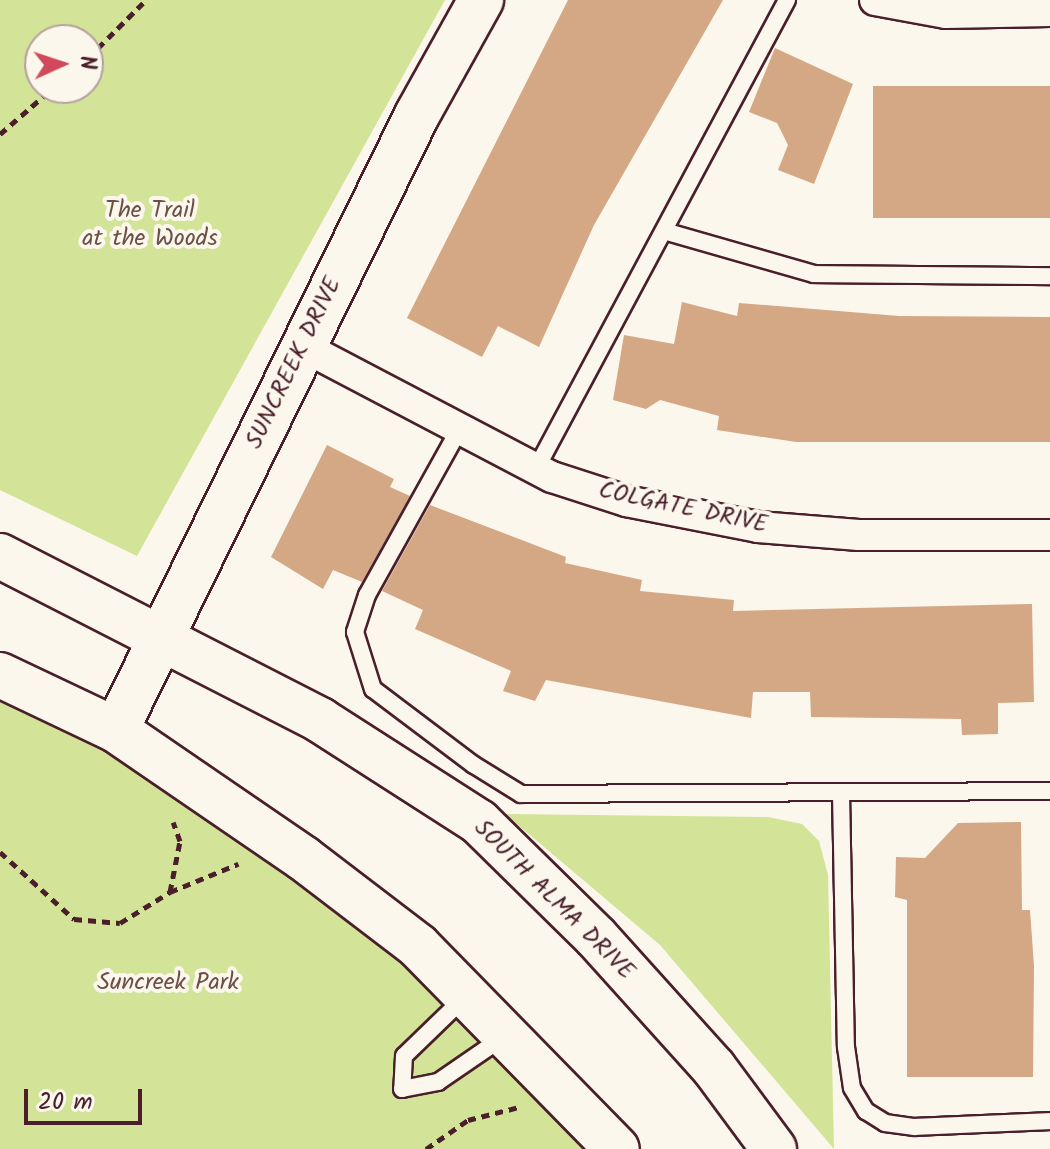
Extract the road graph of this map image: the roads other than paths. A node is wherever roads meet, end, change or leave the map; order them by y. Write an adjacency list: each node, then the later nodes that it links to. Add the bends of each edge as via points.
1 (481, 0): 7 (main road, SUNCREEK DRIVE)
2 (787, 0): 5 (lane)
3 (883, 1): 4 (street, via 946,13)
4 (1050, 11)
5 (664, 231): 6 (lane, via 814,274); 9 (lane)
6 (1050, 276)
7 (302, 346): 8 (street, COLGATE DRIVE); 12 (main road, SUNCREEK DRIVE)
8 (460, 428): 9 (street, COLGATE DRIVE); 16 (lane, via 367,595 355,632 373,689 521,794)
9 (536, 469): 10 (street, COLGATE DRIVE, via 626,501 758,527 859,535)
10 (1050, 535)
11 (0, 556): 12 (main road, SOUTH ALMA DRIVE)
12 (162, 633): 14 (main road, SUNCREEK DRIVE); 21 (main road, SOUTH ALMA DRIVE, via 320,720 479,822 606,948 714,1068)
13 (0, 675): 14 (main road)
14 (116, 730): 17 (main road, via 303,858 418,946)
15 (1050, 791): 16 (lane)
16 (841, 793): 19 (lane, via 846,1047 852,1088 866,1111 885,1123 915,1127)
17 (467, 995): 18 (main road); 18 (lane, via 404,1056 402,1089 438,1082)
18 (492, 1044): 20 (main road)
19 (1050, 1121)
20 (617, 1149)
21 (774, 1149)

